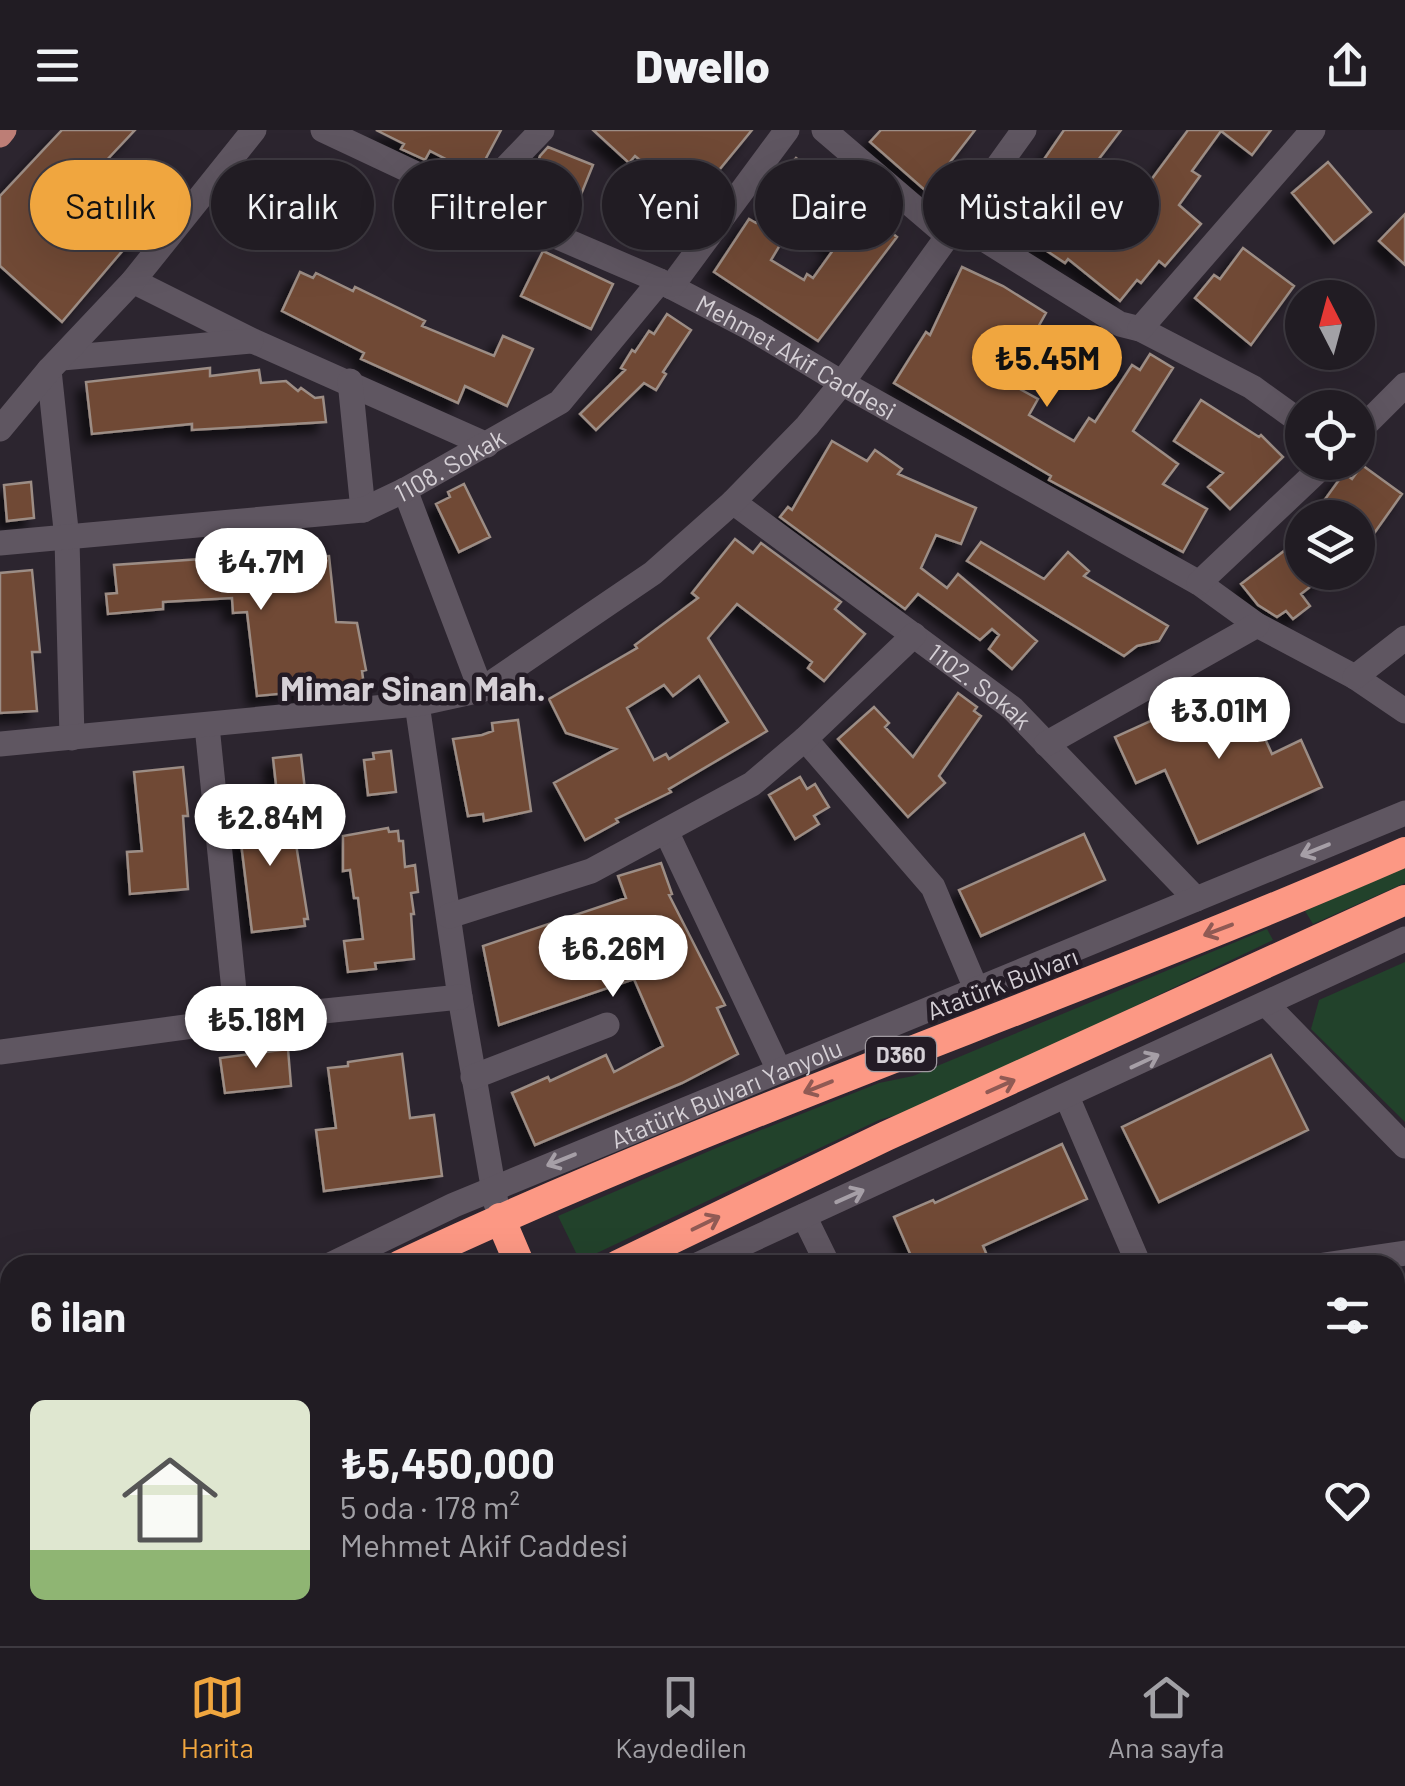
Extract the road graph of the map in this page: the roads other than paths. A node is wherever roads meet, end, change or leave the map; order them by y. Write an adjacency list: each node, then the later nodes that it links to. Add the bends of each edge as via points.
1 (254, 130): 15 (street)
2 (322, 130): 10 (street, Mehmet Akif Caddesi)
3 (542, 130): 8 (street)
4 (787, 130): 16 (street, 1108. Sokak)
5 (824, 130): 11 (street)
6 (1024, 130): 9 (street)
7 (1313, 130): 17 (street)
8 (513, 160)
9 (1003, 160)
10 (394, 164)
11 (923, 206)
12 (582, 248): 16 (street, Mehmet Akif Caddesi)
13 (939, 250): 21 (street)
14 (989, 250): 17 (street)
15 (133, 281): 18 (street); 19 (street)
16 (666, 284): 21 (street, Mehmet Akif Caddesi); 26 (street, 1108. Sokak, via 560,402)
17 (1140, 329): 23 (street, via 1252,386)
18 (253, 340): 19 (street); 20 (street)
19 (55, 364): 25 (street); 31 (street)
20 (350, 381): 26 (street); 30 (street)
21 (842, 383): 29 (street); 33 (street, Mehmet Akif Caddesi)
22 (1405, 385): 24 (street)
23 (1285, 410)
24 (1375, 415)
25 (0, 430)
26 (488, 445): 28 (street, 1108. Sokak)
27 (1308, 480): 33 (street)
28 (406, 490): 30 (street, 1108. Sokak); 38 (street)
29 (734, 502): 35 (street, 1102. Sokak); 38 (street, via 653,573)
30 (363, 510): 31 (street, 1108. Sokak)
31 (67, 539): 32 (street, 1108. Sokak); 42 (street)
32 (0, 543)
33 (1198, 583): 34 (street, Mehmet Akif Caddesi)
34 (1257, 625): 37 (street, Mehmet Akif Caddesi); 45 (street)
35 (914, 634): 43 (street); 45 (street, 1102. Sokak, via 1012,708)
36 (1405, 638): 37 (street)
37 (1355, 677): 40 (street, Mehmet Akif Caddesi)
38 (480, 690): 39 (street)
39 (417, 704): 41 (street); 51 (street)
40 (1405, 711)
41 (207, 726): 42 (street); 56 (street)
42 (72, 738): 44 (street)
43 (805, 738): 47 (street, via 752,784); 53 (street, via 934,887)
44 (0, 744)
45 (1046, 744): 49 (street, 1102. Sokak)
46 (1405, 813): 49 (street, Atatürk Bulvarı Yanyolu, one-way to 49)
47 (666, 831): 51 (street, via 591,871); 59 (street)
48 (1405, 852): 63 (highway, Atatürk Bulvarı / D360, one-way to 63, via 871,1065)
49 (1196, 899): 53 (street, Atatürk Bulvarı Yanyolu)
50 (1405, 900): 68 (highway, one-way to 50)
51 (449, 916): 54 (street)
52 (1405, 939): 55 (street)
53 (977, 991): 59 (street, Atatürk Bulvarı Yanyolu)
54 (460, 996): 56 (street); 60 (street)
55 (1266, 1004): 61 (street, one-way to 55); 62 (street)
56 (238, 1020): 58 (street)
57 (606, 1025): 60 (street)
58 (0, 1052)
59 (780, 1070): 63 (street, Atatürk Bulvarı Yanyolu, one-way to 63)
60 (473, 1077): 63 (street)
61 (1067, 1097): 64 (street, one-way to 61); 71 (street)
62 (1405, 1146)
63 (496, 1203): 65 (street, Atatürk Bulvarı Yanyolu); 66 (highway, Atatürk Bulvarı / D360); 67 (highway)
64 (804, 1216): 69 (street); 70 (street)
65 (357, 1255)
66 (415, 1255)
67 (516, 1255)
68 (639, 1255)
69 (719, 1255)
70 (823, 1255)
71 (1135, 1255)

